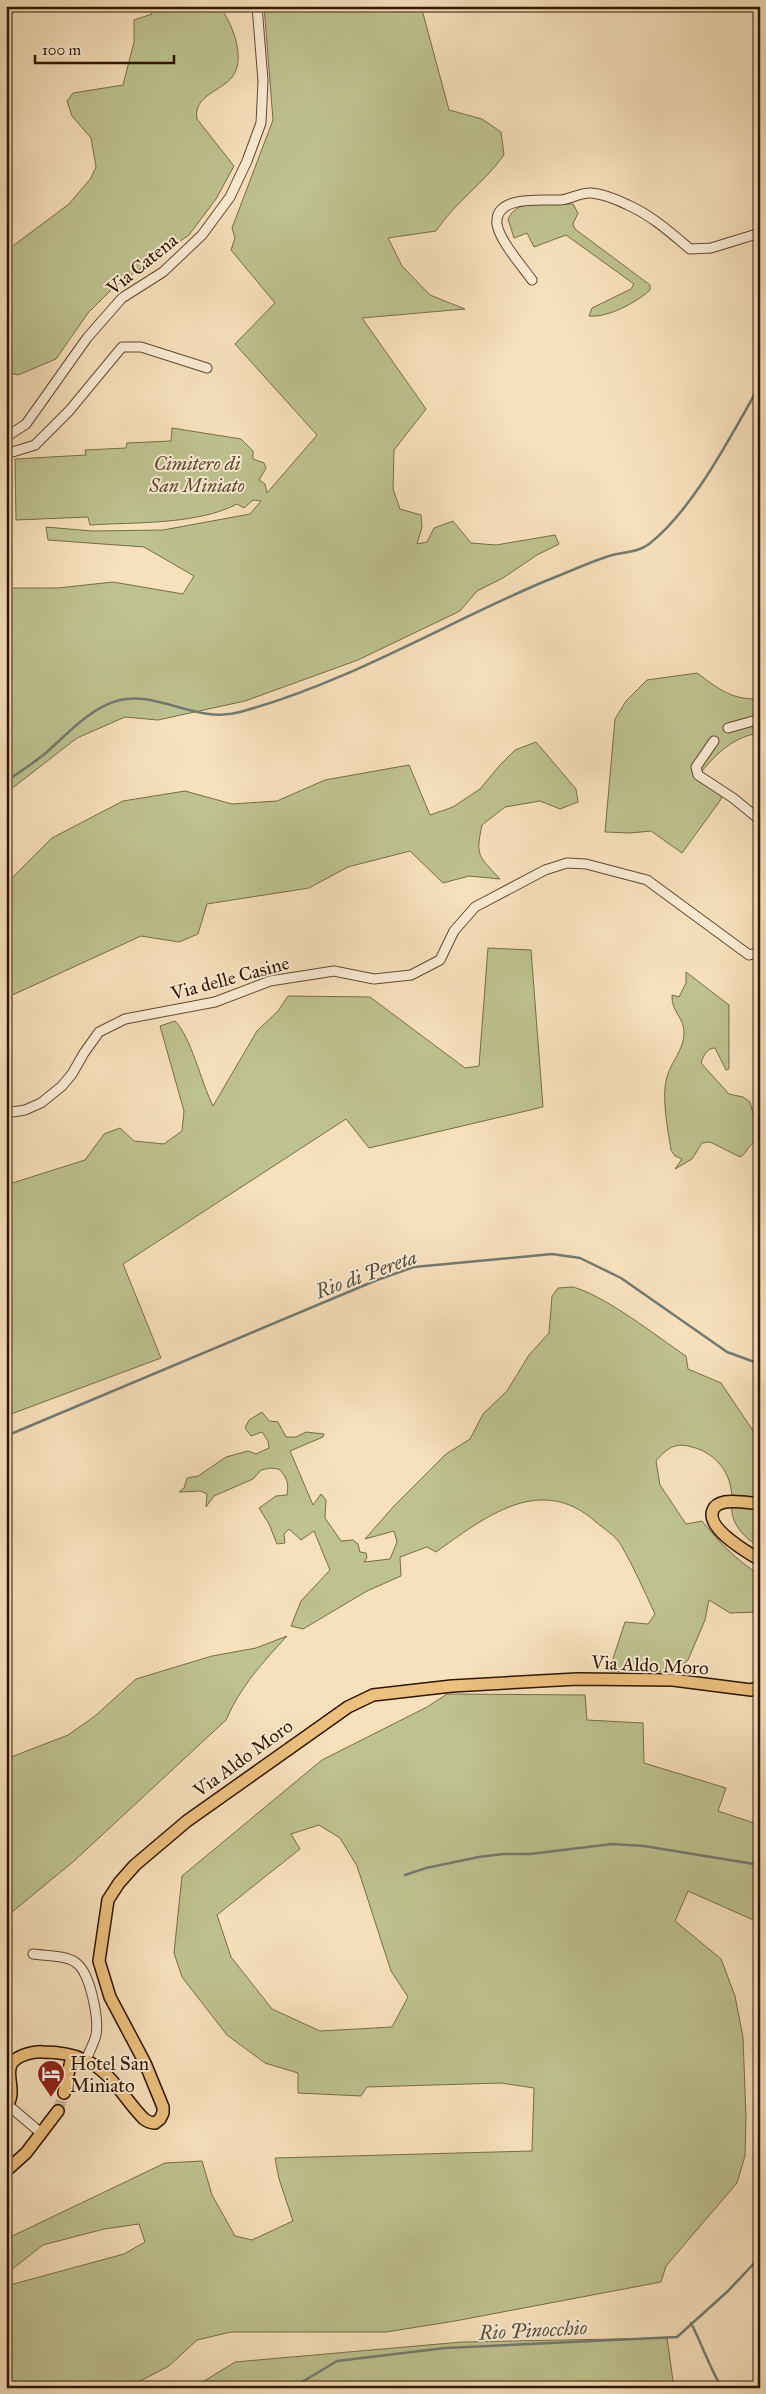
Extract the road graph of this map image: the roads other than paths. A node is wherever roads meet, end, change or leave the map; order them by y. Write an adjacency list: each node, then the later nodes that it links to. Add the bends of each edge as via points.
1 (257, 6): 5 (street, Via Catena, via 262,81 260,123 230,197 202,235 163,272 122,298 86,338 26,424)
2 (760, 233): 3 (street, via 712,248 690,250 652,219 627,204 591,193 562,200 512,203 500,213 496,223)
3 (532, 280)
4 (207, 368): 6 (street, via 140,347 122,347 69,411 35,445)
5 (6, 437)
6 (6, 454)
7 (760, 719): 8 (street)
8 (728, 728)
9 (714, 741): 10 (street, via 696,768 698,775)
10 (760, 820)
11 (760, 952): 12 (street, Via delle Casine, via 750,955 647,880 586,864 567,863 545,870 476,907 454,931 440,960 411,975 374,979 334,971 270,981 215,1002 125,1020 99,1032 72,1074 41,1103)
12 (6, 1113)
13 (760, 1504): 14 (main road, via 726,1502 713,1507 712,1513 718,1529 735,1545)
14 (760, 1560)
15 (760, 1687): 18 (main road, Via Aldo Moro, via 752,1690 673,1680 530,1681 374,1695 348,1707 186,1821 134,1865 108,1900 99,1961 110,1997 158,2092 163,2113 160,2119 155,2123 145,2120 112,2080)
16 (34, 1954): 18 (street, via 73,1960 87,1977 96,2033)
17 (72, 2056): 18 (main road, Via Aldo Moro); 19 (main road); 20 (main road, Via Aldo Moro, via 36,2051 16,2059 10,2069 13,2088)
18 (86, 2060)
19 (64, 2093)
20 (7, 2106): 22 (street)
21 (58, 2111): 22 (main road)
22 (41, 2133): 23 (main road, via 26,2153)
23 (6, 2171)

